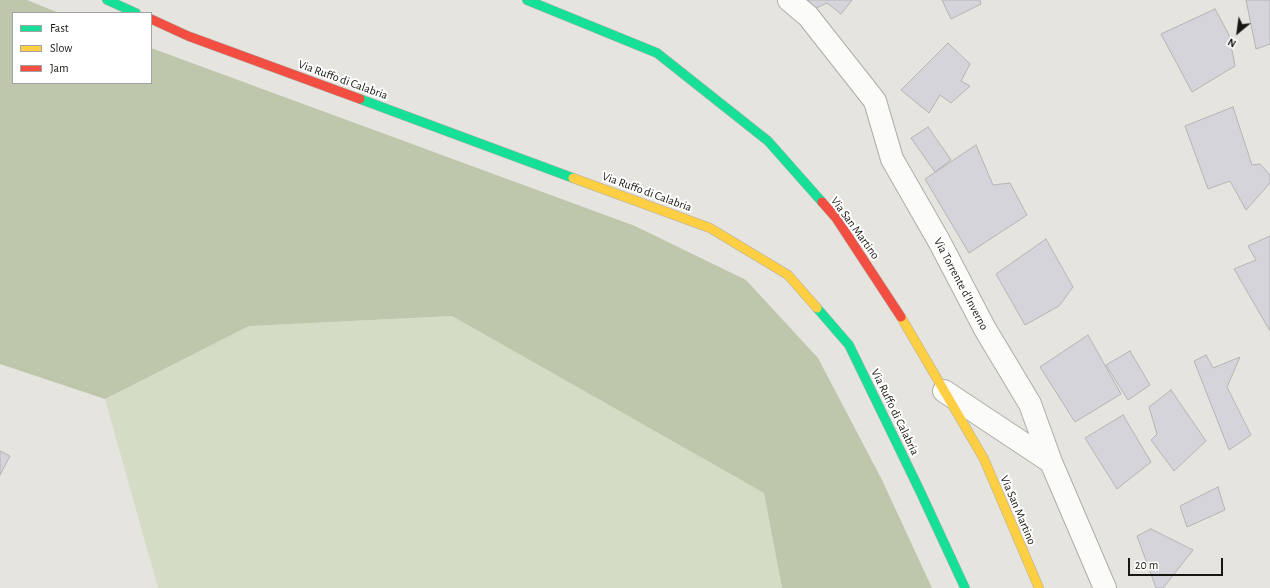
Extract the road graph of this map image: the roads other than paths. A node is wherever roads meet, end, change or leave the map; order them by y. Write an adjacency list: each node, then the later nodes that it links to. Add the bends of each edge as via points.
1 (107, 0): 4 (street)
2 (527, 0): 6 (street, Via San Martino, via 657,53 768,141 836,218 900,314)
3 (789, 0): 7 (street, Via Torrente d'Inverno, via 808,16 875,101 892,159 985,329 1030,404)
4 (134, 12)
5 (152, 19): 8 (street, Via Ruffo di Calabria, via 196,39 710,228 788,274 849,344)
6 (944, 391): 7 (street); 9 (street, Via San Martino, via 984,459)
7 (1051, 462): 10 (street, Via Torrente d'Inverno)
8 (965, 588)
9 (1038, 588)
10 (1105, 588)

